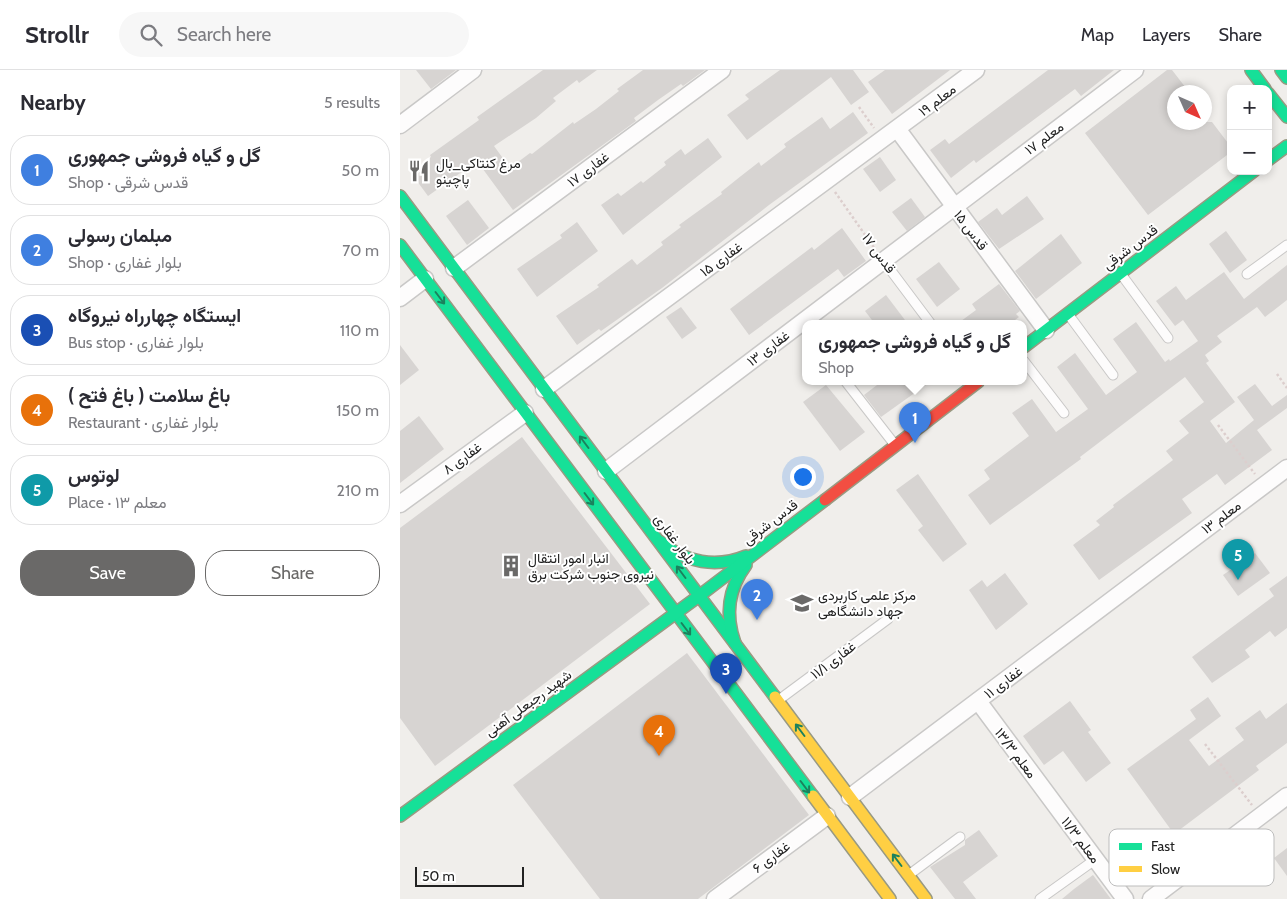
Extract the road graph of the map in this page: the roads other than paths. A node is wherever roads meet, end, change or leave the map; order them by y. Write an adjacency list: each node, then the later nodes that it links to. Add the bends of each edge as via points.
1 (473, 70): 11 (street)
2 (722, 70): 21 (street, غفاری ۱۷)
3 (976, 70): 12 (street, معلم ۱۹)
4 (1135, 70): 17 (street, معلم ۱۷)
5 (1251, 70): 8 (main road)
6 (1281, 70): 7 (main road)
7 (1287, 78)
8 (1262, 85)
9 (1272, 98): 10 (main road)
10 (1287, 118)
11 (400, 125)
12 (898, 130): 17 (street, قدس ۱۵); 37 (street, غفاری ۱۵)
13 (1287, 146): 14 (main road)
14 (1272, 157)
15 (1249, 175): 22 (main road, قدس شرقی)
16 (400, 196): 21 (main road, بلوار غفاری)
17 (953, 207): 20 (street, غفاری ۱۳); 30 (street, قدس ۱۵)
18 (400, 245): 24 (main road)
19 (1287, 245): 23 (lane)
20 (883, 260): 27 (street, غفاری ۱۳); 28 (lane, قدس ۱۷)
21 (454, 268): 37 (main road, بلوار غفاری)
22 (1120, 273): 26 (main road, قدس شرقی); 31 (lane)
23 (1247, 274)
24 (425, 279): 25 (street); 38 (main road, one-way to 38)
25 (400, 298)
26 (1068, 313): 30 (main road, قدس شرقی); 34 (lane)
27 (811, 320)
28 (928, 320)
29 (802, 327): 42 (street, غفاری ۱۳)
30 (1046, 330): 32 (main road, قدس شرقی)
31 (1168, 338)
32 (1027, 345)
33 (1027, 365): 39 (lane)
34 (1113, 375)
35 (848, 385): 40 (lane)
36 (973, 385): 40 (main road, قدس شرقی)
37 (544, 389): 42 (main road, بلوار غفاری, one-way to 37)
38 (525, 413): 43 (street, غفاری ۸); 48 (main road, one-way to 48)
39 (1064, 413)
40 (895, 446): 45 (main road, قدس شرقی)
41 (1287, 468): 46 (street, معلم ۱۳)
42 (606, 471): 44 (main road, بلوار غفاری)
43 (400, 504)
44 (652, 534): 45 (main road, via 669,550 704,561 739,560); 47 (main road, بلوار غفاری, one-way to 44)
45 (757, 551): 47 (main road, قدس شرقی); 50 (main road, via 740,572 727,610 728,628)
46 (1155, 567): 52 (street, غفاری ۱۱)
47 (699, 596): 48 (main road, قدس شرقی); 50 (main road, بلوار غفاری)
48 (674, 614): 56 (main road, شهید رجبعلی آهنی); 57 (main road, one-way to 57)
49 (888, 619): 51 (lane, غفاری ۱۱/۱)
50 (737, 647): 51 (main road, بلوار غفاری)
51 (778, 700): 54 (main road, بلوار غفاری, one-way to 51)
52 (978, 701): 54 (street, غفاری ۱۱); 55 (street, معلم ۱۳/۳)
53 (1287, 796): 58 (street)
54 (850, 797): 61 (main road, بلوار غفاری, one-way to 54)
55 (1055, 805): 60 (street, معلم ۱۱/۳)
56 (400, 816)
57 (827, 816): 65 (street, غفاری ۶); 66 (main road)
58 (1243, 829)
59 (960, 837): 61 (lane)
60 (1096, 859): 62 (street, معلم ۱۱/۳); 68 (lane)
61 (908, 875): 67 (main road, بلوار غفاری)
62 (1109, 876)
63 (1116, 886): 69 (street, معلم ۱۱/۳)
64 (1168, 886): 70 (street)
65 (715, 899)
66 (890, 899)
67 (926, 899)
68 (1040, 899)
69 (1126, 899)
70 (1151, 899)

